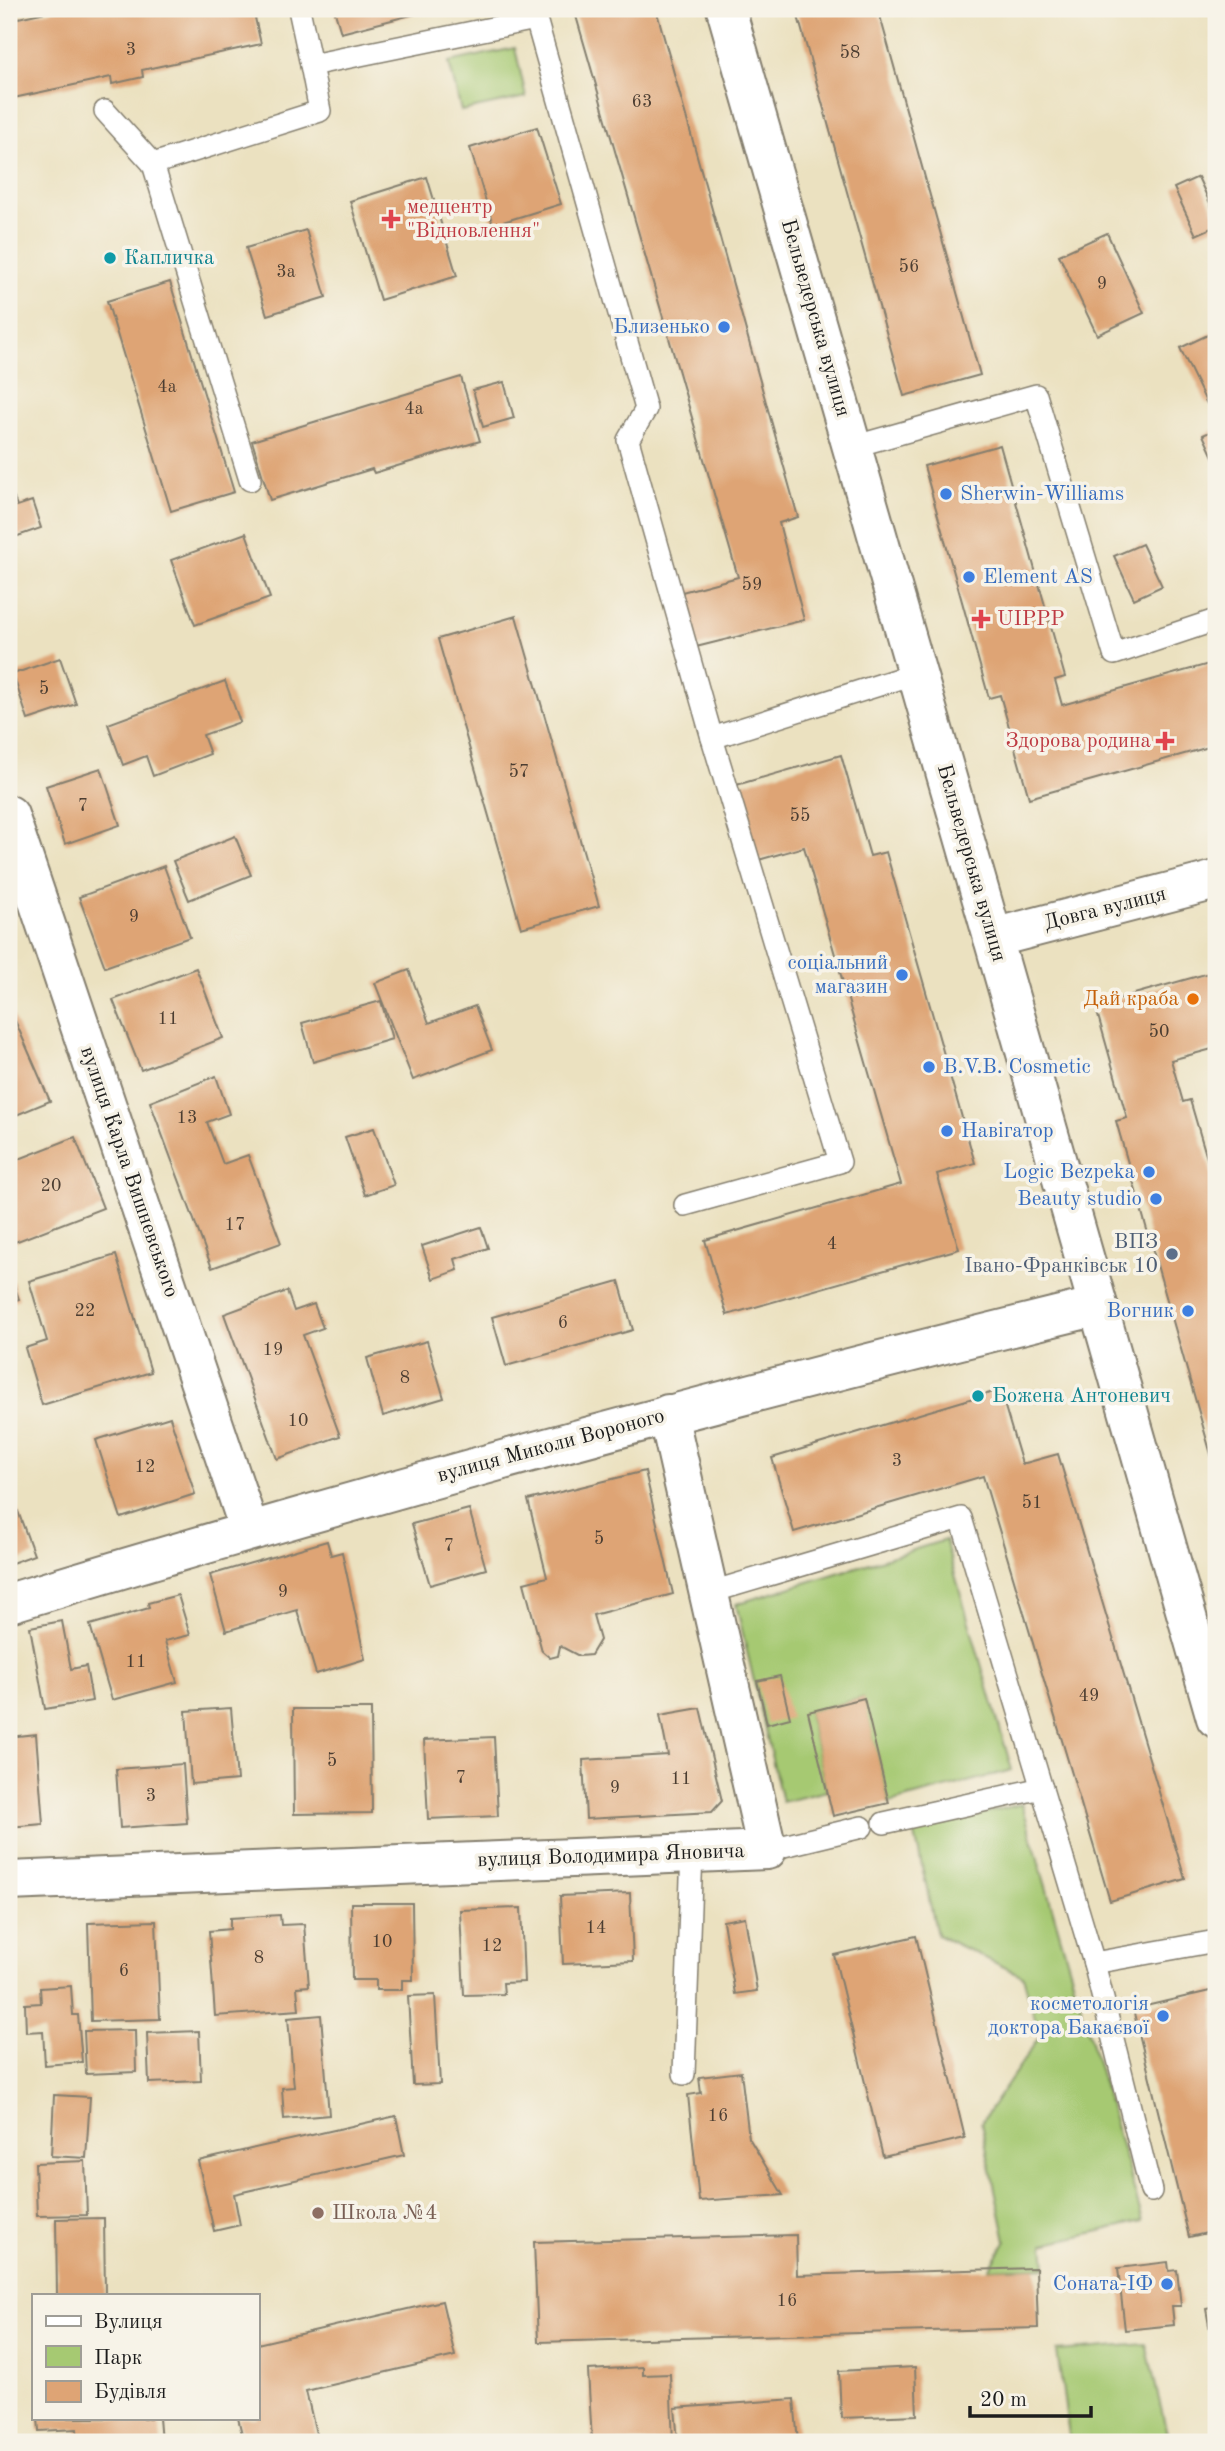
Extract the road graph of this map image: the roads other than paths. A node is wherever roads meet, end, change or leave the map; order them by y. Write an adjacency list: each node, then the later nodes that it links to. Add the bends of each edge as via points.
1 (299, 9): 3 (lane)
2 (726, 9): 6 (street, Бельведерська вулиця)
3 (311, 65): 5 (lane, via 320,111); 10 (lane, via 536,19 646,409 628,440)
4 (105, 111): 5 (lane)
5 (152, 164): 7 (lane)
6 (852, 447): 8 (lane, via 1036,395 1114,654); 9 (street, Бельведерська вулиця)
7 (250, 480)
8 (1216, 620)
9 (917, 673): 10 (lane); 13 (street, Бельведерська вулиця)
10 (712, 738): 14 (lane, via 840,1161)
11 (9, 814): 17 (street, вулиця Карла Вишневського)
12 (1216, 880): 13 (street, Довга вулиця)
13 (993, 938): 15 (street, Бельведерська вулиця)
14 (685, 1205)
15 (1098, 1306): 16 (street, вулиця Миколи Вороного); 20 (street, Бельведерська вулиця)
16 (668, 1414): 17 (street, вулиця Миколи Вороного); 18 (street, вулиця Володимира Яновича)
17 (249, 1529): 19 (street, вулиця Миколи Вороного)
18 (708, 1593): 21 (lane, via 961,1518); 24 (street, вулиця Володимира Яновича)
19 (9, 1603)
20 (1216, 1718)
21 (1042, 1788): 22 (lane); 28 (lane)
22 (884, 1823)
23 (862, 1828): 24 (lane)
24 (767, 1850): 25 (street, вулиця Володимира Яновича)
25 (692, 1851): 26 (street, вулиця Володимира Яновича); 29 (lane)
26 (9, 1881)
27 (1216, 1941): 28 (lane)
28 (1094, 1963): 30 (lane)
29 (684, 2074)
30 (1151, 2190)

